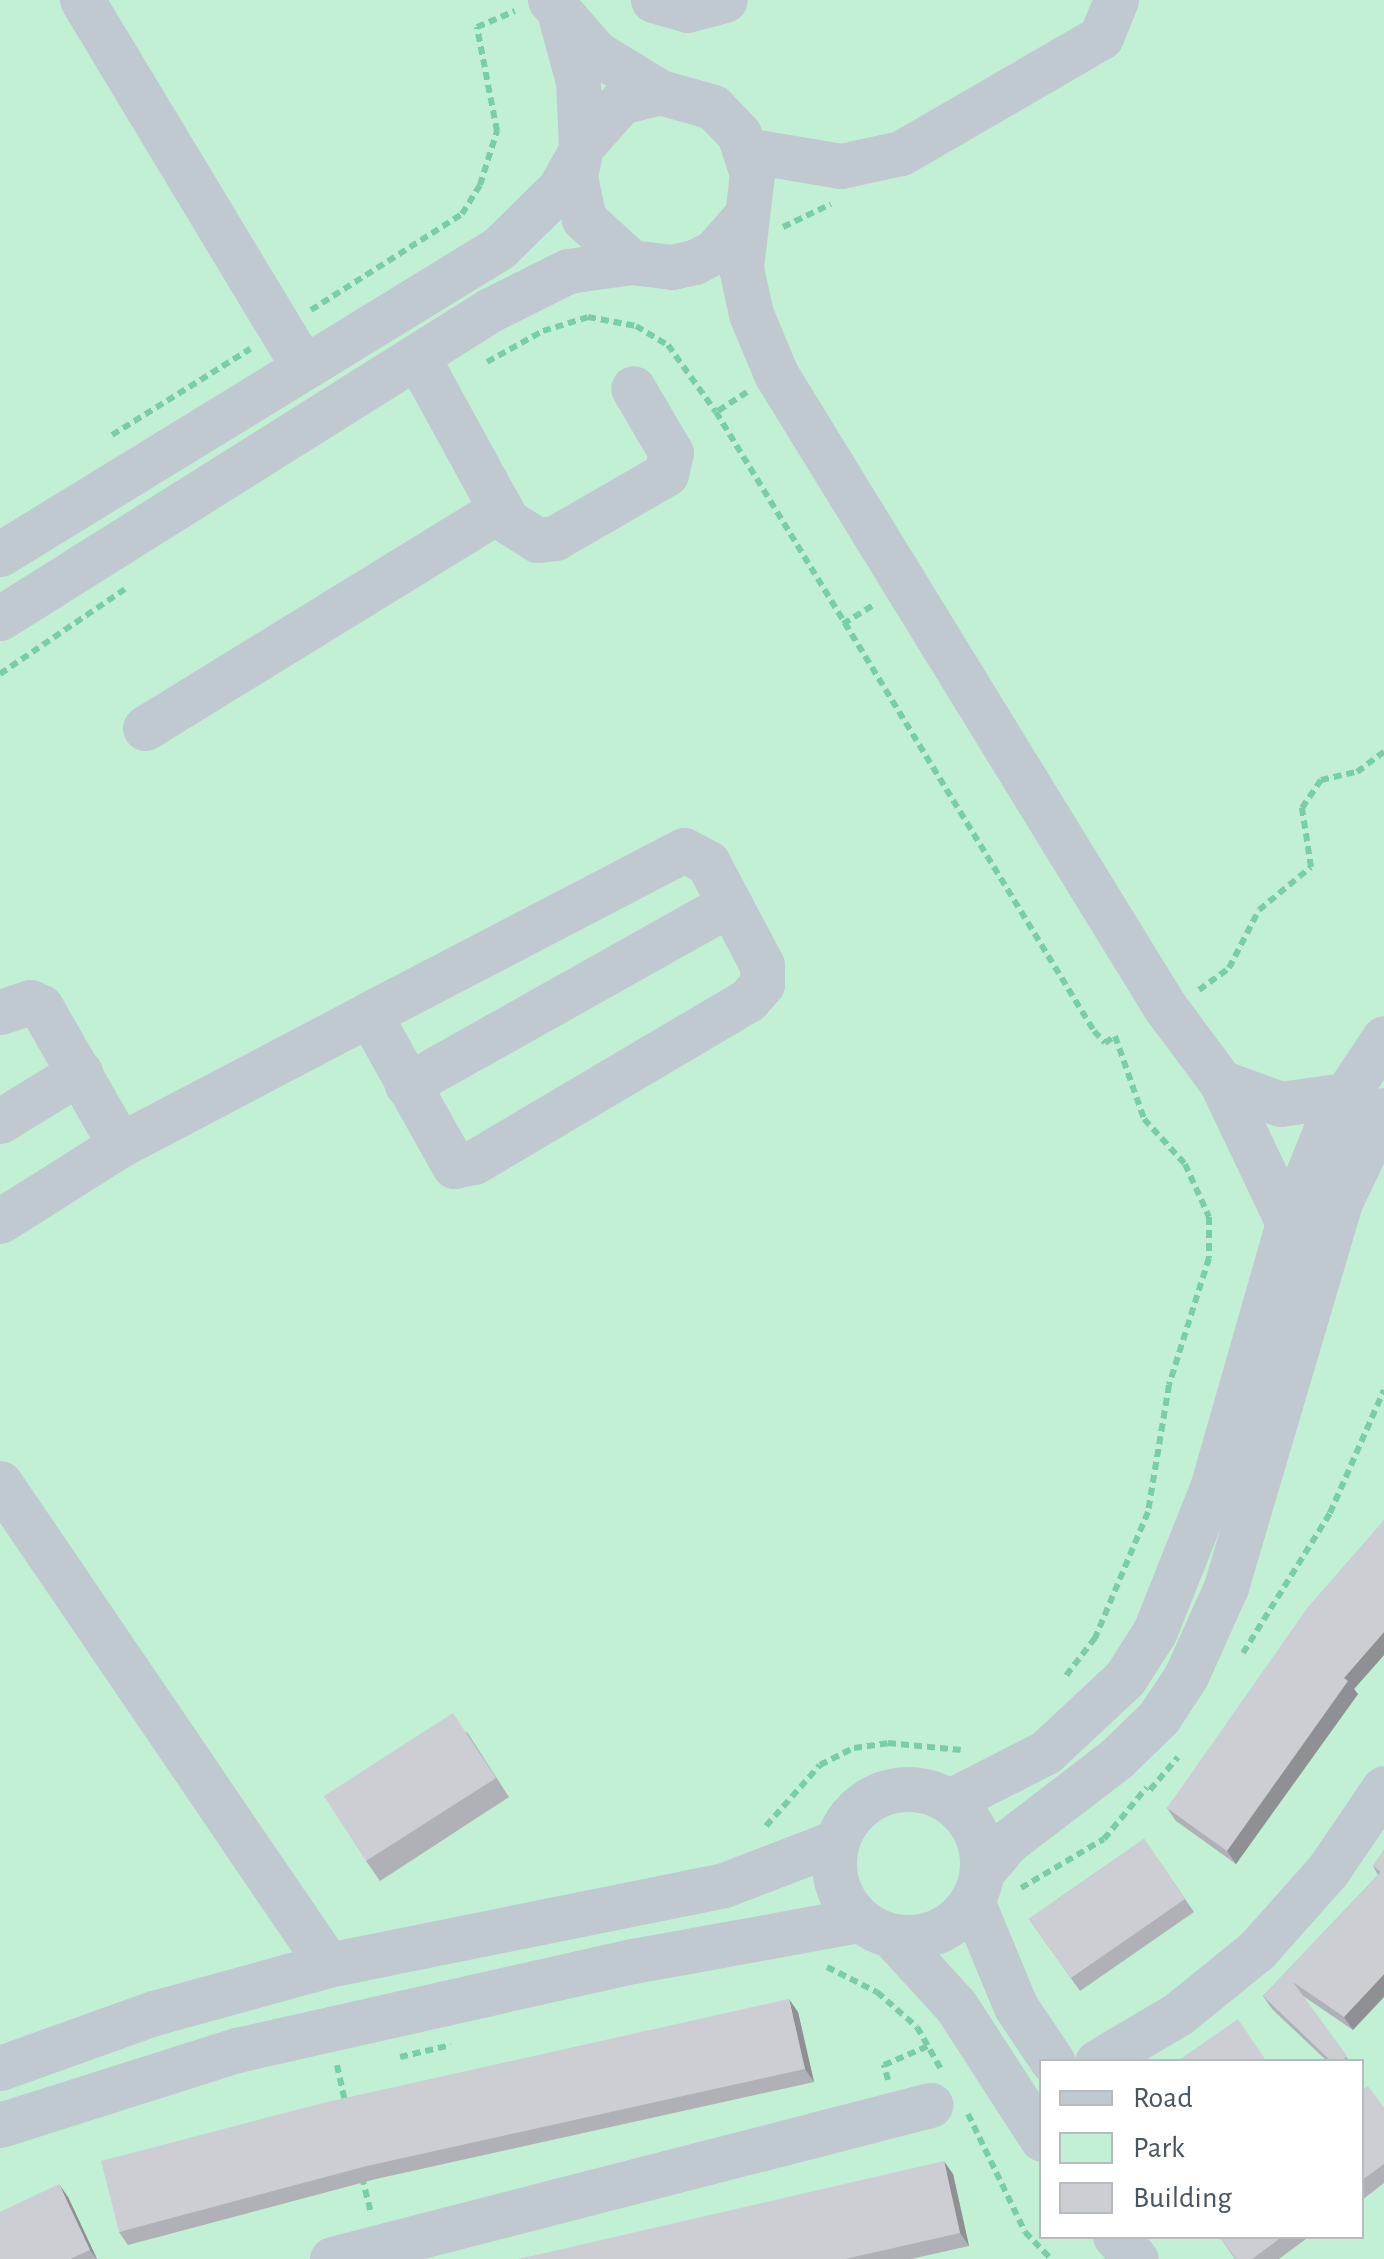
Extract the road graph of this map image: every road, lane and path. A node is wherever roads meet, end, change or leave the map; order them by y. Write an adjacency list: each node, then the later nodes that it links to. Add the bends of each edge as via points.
1 (82, 0): 12 (street)
2 (653, 0): 3 (street, via 687,10)
3 (725, 0)
4 (1116, 0): 9 (street, via 1101,38 957,126)
5 (545, 8): 6 (street, via 616,68); 8 (street, via 578,81); 12 (path, via 477,27 497,131 480,185 462,214)
6 (660, 92): 7 (street, via 713,107); 8 (street, via 613,108)
7 (746, 150): 9 (street); 10 (street)
8 (580, 151): 11 (street, via 584,219 604,244); 12 (street, via 559,190 499,248)
9 (843, 183): 10 (street); 10 (path, via 783,227)
10 (758, 219): 11 (street, via 714,252 672,268); 13 (street, via 741,268)
11 (640, 264): 13 (street, via 703,290); 14 (street, via 550,278)
12 (291, 349): 17 (path); 19 (street)
13 (767, 355): 16 (path); 26 (street)
14 (428, 376): 16 (path, via 588,317 636,326 668,346); 18 (street); 21 (street)
15 (633, 388): 18 (street, via 671,454 666,474 546,540 519,534)
16 (716, 412): 29 (path, via 1094,1031 1105,1043)
17 (98, 444)
18 (501, 509): 23 (street)
19 (0, 554)
20 (138, 576): 22 (path, via 114,600)
21 (0, 618)
22 (0, 674)
23 (145, 728)
24 (1384, 752): 26 (path, via 1357,772 1321,780 1302,808 1311,866 1259,910 1230,968)
25 (730, 904): 28 (street, via 708,862 684,850); 33 (street); 33 (street, via 762,966 762,984 748,1000 474,1162 454,1166 445,1158)
26 (1165, 1007): 29 (path); 32 (street)
27 (0, 1012): 31 (street, via 30,1002 42,1007)
28 (370, 1014): 33 (street); 36 (street)
29 (1115, 1036): 42 (path, via 1144,1119 1200,1189 1209,1217 1209,1258 1169,1386 1148,1512 1095,1638)
30 (1384, 1038): 34 (street)
31 (80, 1072): 35 (street); 36 (street)
32 (1221, 1082): 34 (street, via 1280,1104); 38 (street)
33 (406, 1085)
34 (1364, 1103): 38 (street); 45 (street, via 1349,1177 1209,1632 1160,1717)
35 (0, 1121)
36 (120, 1145): 37 (street)
37 (0, 1220)
38 (1288, 1223): 48 (street, via 1212,1488 1155,1631 1125,1678 1046,1752)
39 (1384, 1390): 41 (path, via 1330,1513)
40 (0, 1483): 53 (street)
41 (1238, 1661)
42 (1062, 1681)
43 (1186, 1743): 47 (path)
44 (965, 1750): 49 (path, via 888,1743 854,1748 820,1765)
45 (1117, 1758): 47 (path); 51 (street, via 1006,1843)
46 (1384, 1788): 57 (street, via 1328,1870 1257,1950 1178,2014)
47 (1150, 1790): 51 (path, via 1104,1839)
48 (950, 1801): 50 (street, via 906,1788 883,1792 846,1821); 51 (street, via 979,1839)
49 (758, 1832)
50 (836, 1842): 52 (street, via 838,1892); 53 (street, via 724,1885)
51 (989, 1889): 52 (street, via 936,1932); 60 (street, via 1016,2007)
52 (876, 1928): 60 (street); 65 (street, via 632,1961 237,2050)
53 (328, 1965): 62 (street, via 154,2013)
54 (811, 1966): 63 (path, via 877,1992 917,2028)
55 (461, 2041): 56 (path)
56 (392, 2059)
57 (1102, 2059)
58 (355, 2062): 59 (path)
59 (336, 2064): 61 (path); 64 (path)
60 (1039, 2065)
61 (317, 2067)
62 (0, 2068)
63 (948, 2098): 68 (street); 70 (path, via 1025,2232)
64 (349, 2119)
65 (0, 2125)
66 (362, 2174): 68 (path)
67 (1119, 2239): 71 (street)
68 (382, 2253): 69 (street)
69 (332, 2259)
70 (1051, 2259)
71 (1136, 2259)

